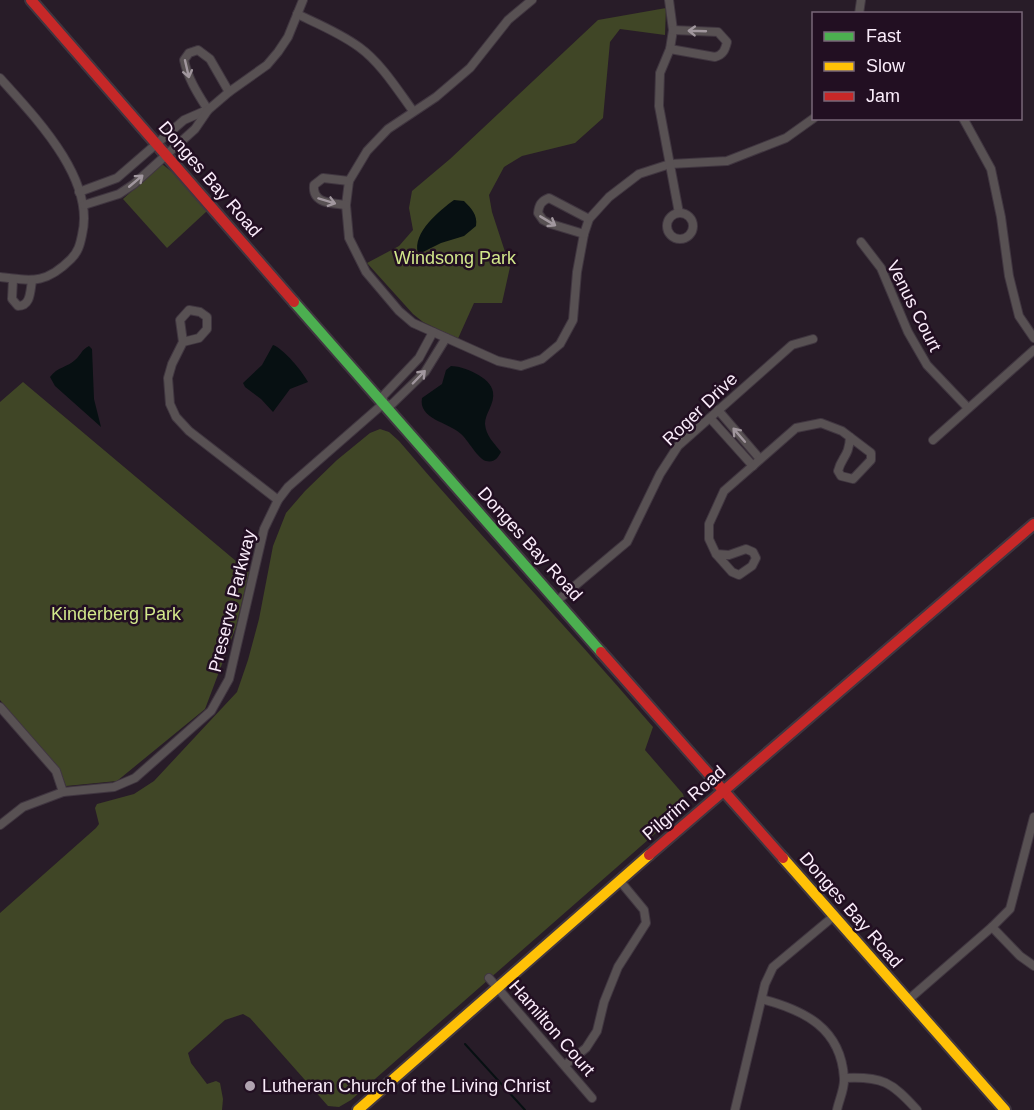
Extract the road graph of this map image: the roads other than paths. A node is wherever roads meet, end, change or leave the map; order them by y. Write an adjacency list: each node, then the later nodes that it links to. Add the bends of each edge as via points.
1 (31, 0): 14 (street, Donges Bay Road)
2 (303, 0): 5 (street)
3 (532, 0): 11 (street, via 508,20 470,68)
4 (669, 0): 6 (street)
5 (297, 15): 9 (street, via 288,37 267,65); 11 (street, via 361,48)
6 (673, 30): 7 (street); 7 (street, one-way to 6, via 715,57 725,50 727,42 718,32)
7 (670, 49): 16 (street, via 660,73 659,106)
8 (0, 78): 18 (street, via 39,121 67,164)
9 (229, 92): 10 (street); 10 (street, one-way to 10, via 210,59 198,50 189,53 184,60 186,70)
10 (208, 110): 14 (street, via 184,120); 15 (street, via 195,129)
11 (413, 111): 17 (street, via 367,151)
12 (812, 119): 16 (street, via 786,138 727,161)
13 (964, 120): 30 (street, via 991,169 1011,286 1019,316)
14 (157, 143): 15 (street, Donges Bay Road); 18 (street, via 117,177)
15 (167, 155): 19 (street, one-way to 15, via 119,194); 34 (street, Donges Bay Road)
16 (670, 165): 21 (street); 22 (street, via 639,174)
17 (349, 181): 20 (street); 20 (street, one-way to 20, via 323,178 314,191 317,199)
18 (79, 192): 19 (street)
19 (84, 205): 27 (street, via 78,252 57,273)
20 (346, 205): 28 (street, via 349,238 366,272 399,311)
21 (679, 213)
22 (589, 219): 23 (street); 23 (street, one-way to 23, via 549,198 539,206 543,220)
23 (584, 234): 29 (street, via 573,320 560,344 542,359 521,366 498,361)
24 (861, 242): 35 (street, Venus Court, via 881,268 908,332 927,365)
25 (0, 277): 26 (street)
26 (13, 279): 27 (street); 27 (street, via 12,299 18,306 28,303)
27 (32, 281)
28 (433, 332): 29 (street); 34 (street, via 419,358 383,396)
29 (446, 338): 34 (street, one-way to 29, via 391,405 425,372)
30 (1034, 338)
31 (813, 339): 36 (street, Roger Drive, via 792,345)
32 (183, 342): 32 (street, via 203,334 207,317 189,310 180,320); 42 (street, via 168,378 170,404 176,417 189,432)
33 (1034, 350): 35 (street)
34 (383, 404): 42 (street, Preserve Parkway); 45 (street, Donges Bay Road)
35 (968, 408): 39 (street)
36 (718, 410): 37 (street, Roger Drive); 40 (street, one-way to 36)
37 (710, 418): 41 (street); 45 (street, Roger Drive, via 678,446 627,542)
38 (850, 437): 38 (street, via 848,454 838,471 846,479 853,479 871,460 871,453); 40 (street, via 821,423 796,428)
39 (933, 440)
40 (760, 459): 41 (street)
41 (753, 466): 44 (street, via 724,491 709,524 709,539)
42 (278, 500): 48 (street, Preserve Parkway, via 264,529 229,679 211,711 135,778 114,787)
43 (1034, 524): 47 (street, Pilgrim Road)
44 (716, 554): 44 (street, via 739,575 756,558 746,549 729,555)
45 (558, 600): 47 (street, Donges Bay Road)
46 (0, 707): 48 (street, via 56,771)
47 (724, 790): 52 (street, Pilgrim Road); 53 (street, Donges Bay Road)
48 (63, 792): 50 (street, Preserve Parkway, via 23,807)
49 (1034, 817): 51 (street)
50 (0, 825)
51 (1032, 831): 54 (street, via 1010,909)
52 (620, 881): 57 (street, Pilgrim Road); 60 (street, via 644,910 646,923 618,967 597,1031 586,1048)
53 (834, 916): 58 (street, via 773,968); 59 (street, Donges Bay Road)
54 (992, 927): 55 (street); 59 (street)
55 (1034, 966)
56 (489, 978): 57 (street, Hamilton Court)
57 (497, 988): 60 (street, Hamilton Court); 63 (street, Pilgrim Road)
58 (762, 999): 61 (street, via 790,1006 825,1031 837,1048); 64 (street)
59 (908, 1000): 67 (street, Donges Bay Road)
60 (564, 1065): 62 (street, Hamilton Court)
61 (844, 1078): 65 (street); 66 (street, via 881,1080 900,1091)
62 (592, 1098)
63 (358, 1110)
64 (735, 1110)
65 (837, 1110)
66 (917, 1110)
67 (1005, 1110)

